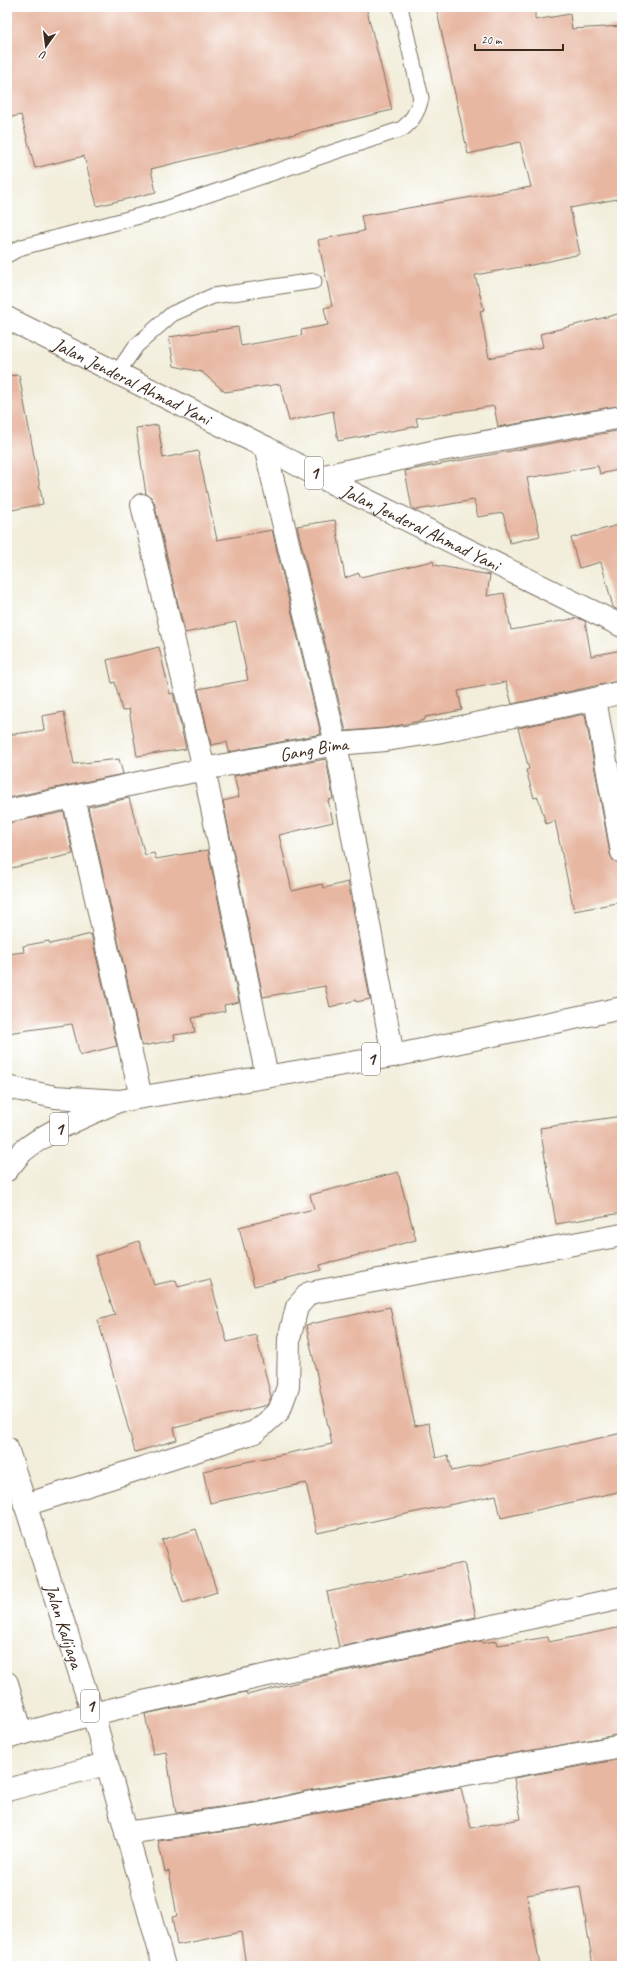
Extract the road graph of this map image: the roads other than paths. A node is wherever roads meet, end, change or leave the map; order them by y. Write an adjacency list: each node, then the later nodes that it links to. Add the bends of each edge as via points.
1 (400, 7): 2 (lane, via 420,98 411,122 402,129 162,210 22,246)
2 (7, 255)
3 (314, 281): 5 (lane, via 213,296 172,314 136,346)
4 (7, 318): 5 (main road, Jalan Jenderal Ahmad Yani / 1)
5 (117, 373): 7 (main road, Jalan Jenderal Ahmad Yani / 1)
6 (622, 417): 8 (main road, via 436,451)
7 (265, 447): 8 (main road, Jalan Jenderal Ahmad Yani / 1); 13 (main road)
8 (320, 477): 10 (main road, Jalan Jenderal Ahmad Yani / 1)
9 (142, 505): 14 (main road)
10 (622, 626)
11 (622, 692): 12 (main road, Gang Bima)
12 (595, 699): 13 (main road, Gang Bima, via 437,732); 17 (main road)
13 (336, 744): 14 (main road, Gang Bima); 19 (main road)
14 (204, 769): 15 (main road, Gang Bima); 20 (main road)
15 (73, 797): 16 (main road, Gang Bima); 22 (main road)
16 (7, 811)
17 (622, 852)
18 (622, 1008): 19 (main road, 1)
19 (393, 1056): 20 (main road, 1)
20 (267, 1077): 22 (main road, 1)
21 (7, 1087): 23 (main road, 1, via 55,1097)
22 (141, 1098): 23 (main road, 1)
23 (119, 1101): 24 (main road, 1, via 47,1136 24,1151)
24 (7, 1170)
25 (622, 1235): 27 (main road, via 309,1293 297,1307 289,1339 288,1387 279,1411 255,1432)
26 (7, 1448): 27 (main road, Jalan Kalijaga / 1)
27 (25, 1505): 30 (main road, Jalan Kalijaga / 1)
28 (622, 1598): 30 (main road)
29 (7, 1683): 31 (main road)
30 (93, 1714): 31 (main road); 33 (main road, Jalan Kalijaga / 1)
31 (14, 1736)
32 (622, 1746): 35 (main road, via 312,1802 259,1814)
33 (106, 1764): 34 (main road); 35 (main road, Jalan Kalijaga / 1)
34 (7, 1790)
35 (126, 1834): 36 (main road, Jalan Kalijaga / 1)
36 (164, 1966)

